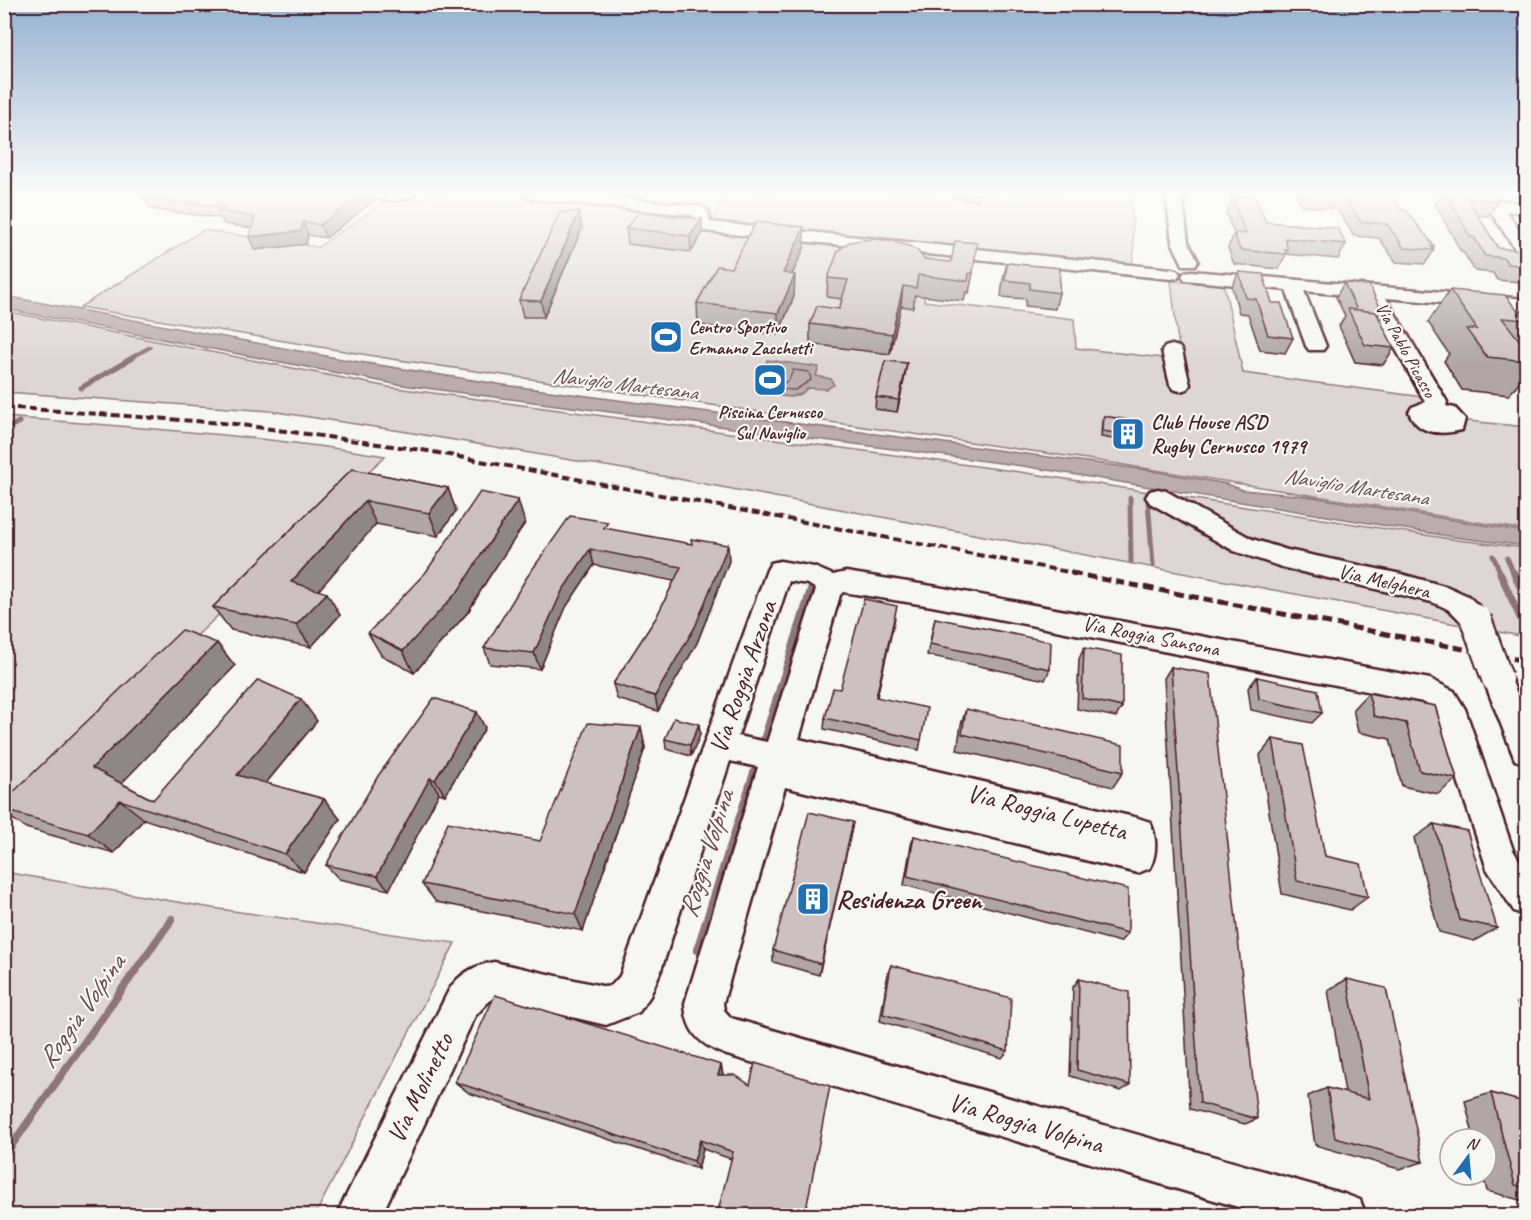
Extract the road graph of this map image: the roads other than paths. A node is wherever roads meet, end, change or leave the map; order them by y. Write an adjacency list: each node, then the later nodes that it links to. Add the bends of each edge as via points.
1 (956, 251): 3 (street, via 1133,270)
2 (1180, 251): 3 (street)
3 (1180, 268): 4 (street, via 1231,280)
4 (1293, 285): 5 (street); 7 (street)
5 (1373, 292): 6 (street); 10 (street, Via Pablo Picasso, via 1436,402)
6 (1527, 305)
7 (1316, 346)
8 (1172, 351): 9 (street)
9 (1180, 385)
10 (1435, 409)
11 (1158, 497): 15 (street, Via Melghera, bridge, via 1243,545 1285,559 1440,594 1459,603 1476,620)
12 (780, 570): 13 (street, Via Roggia Sansona); 14 (street, Via Roggia Arzona)
13 (841, 584): 16 (street, via 827,593); 17 (street, Via Roggia Sansona, via 955,600 1416,687 1438,695 1447,703 1506,872)
14 (719, 745): 16 (street); 18 (street, Via Roggia Arzona, via 631,994 617,1004 600,1006)
15 (1527, 751)
16 (777, 758): 16 (street, Via Roggia Lupetta, via 1138,857 1138,833); 20 (street, Via Roggia Volpina, via 704,1003 710,1025 724,1035)
17 (1527, 899)
18 (500, 981): 19 (street, Via Molinetto, via 479,985 465,997)
19 (358, 1215)
20 (1344, 1215)

